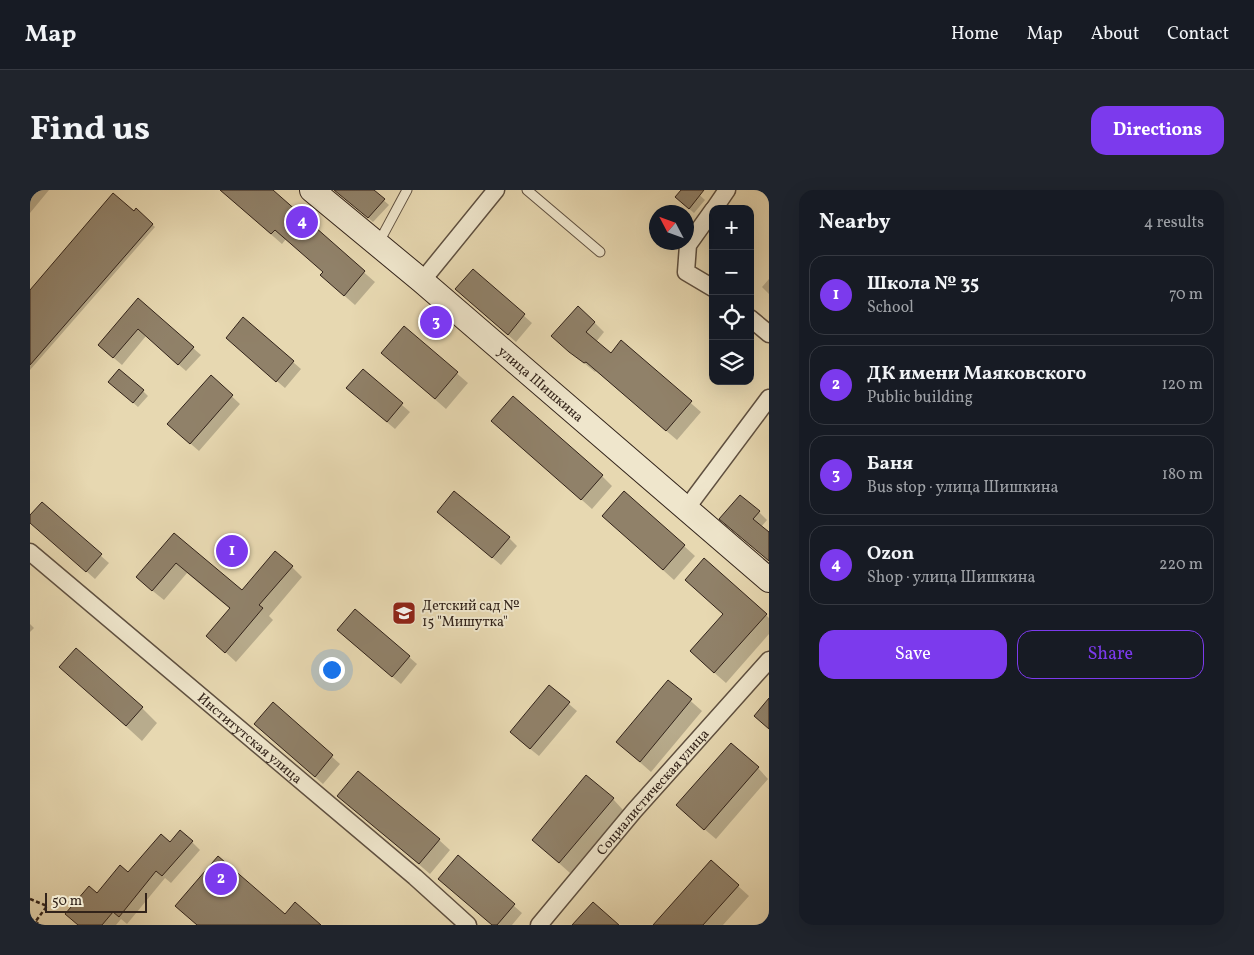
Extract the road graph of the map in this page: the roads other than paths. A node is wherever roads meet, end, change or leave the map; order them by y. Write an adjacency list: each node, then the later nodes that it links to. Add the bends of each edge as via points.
1 (312, 190): 8 (main road, улица Шишкина)
2 (408, 190): 8 (lane)
3 (496, 190): 10 (street)
4 (526, 190): 9 (lane)
5 (727, 190): 6 (street)
6 (716, 205)
7 (709, 216): 11 (street, via 688,245 686,272)
8 (378, 244): 10 (main road, улица Шишкина)
9 (600, 252)
10 (422, 281): 15 (main road, улица Шишкина)
11 (709, 286)
12 (754, 321): 13 (street)
13 (769, 334)
14 (769, 398): 15 (street)
15 (686, 509): 17 (main road, улица Шишкина)
16 (30, 552): 19 (street, Институтская улица)
17 (768, 578)
18 (769, 660): 20 (street, Социалистическая улица, via 634,810)
19 (468, 925)
20 (540, 925)

